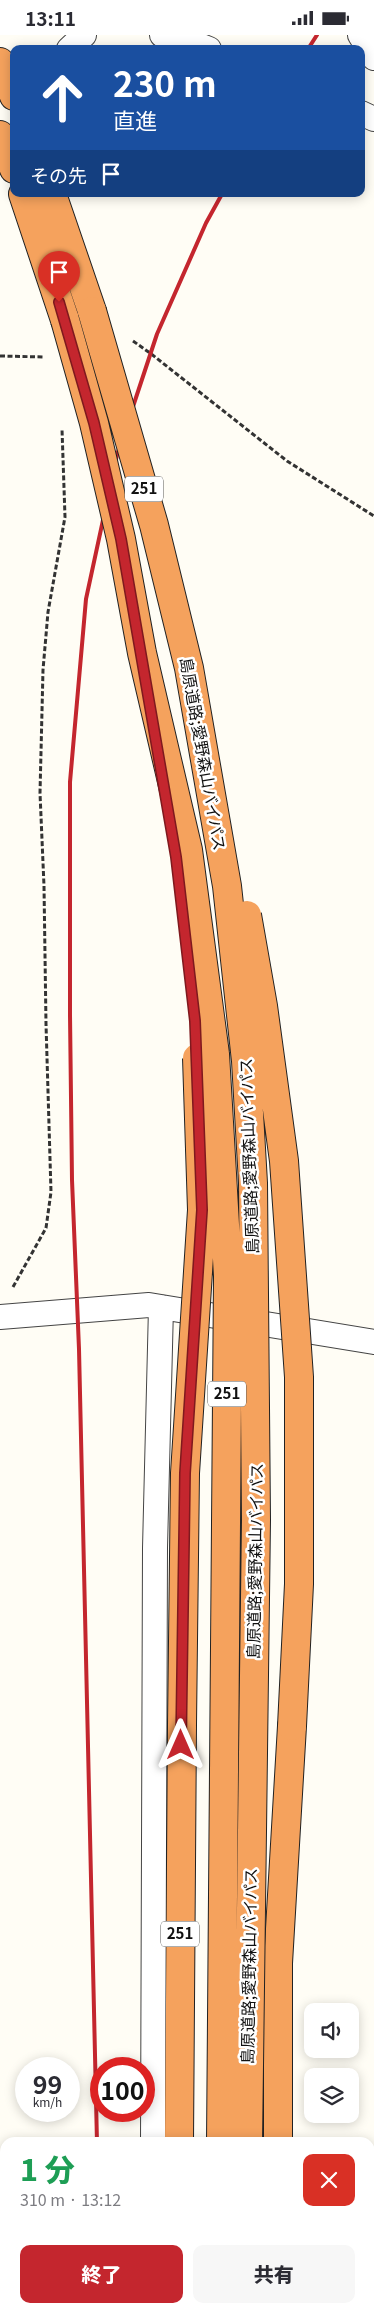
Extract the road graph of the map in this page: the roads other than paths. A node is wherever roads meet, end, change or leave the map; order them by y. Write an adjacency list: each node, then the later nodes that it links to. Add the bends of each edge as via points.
1 (84, 35): 4 (street)
2 (162, 35): 5 (street)
3 (360, 35): 6 (street)
4 (73, 45)
5 (199, 45)
6 (374, 58)
7 (0, 62): 8 (highway)
8 (10, 86)
9 (0, 135): 10 (highway)
10 (10, 159)
11 (24, 197): 13 (highway, 島原道路;愛野森山バイパス / 251, bridge, via 65,320 94,423 121,539)
12 (53, 197): 14 (highway, 島原道路;愛野森山バイパス / 251, bridge, via 92,311 154,525)
13 (142, 653): 19 (highway, 251, bridge, via 176,857 195,1021 202,1210 185,1473); 20 (highway, 島原道路;愛野森山バイパス / 251, bridge, via 188,850 215,1054 228,1276)
14 (189, 668): 21 (highway, 島原道路;愛野森山バイパス / 251, bridge, via 227,887 246,1061 253,1183 256,1520); 22 (highway, bridge, via 236,861 263,1006 284,1161 299,1377 299,1584 278,1963)
15 (161, 1307): 16 (street, via 149,1305); 17 (street); 18 (street, via 154,1558)
16 (1, 1316)
17 (374, 1342)
18 (153, 2137)
19 (179, 2137)
20 (221, 2137)
21 (248, 2137)
22 (278, 2137)

